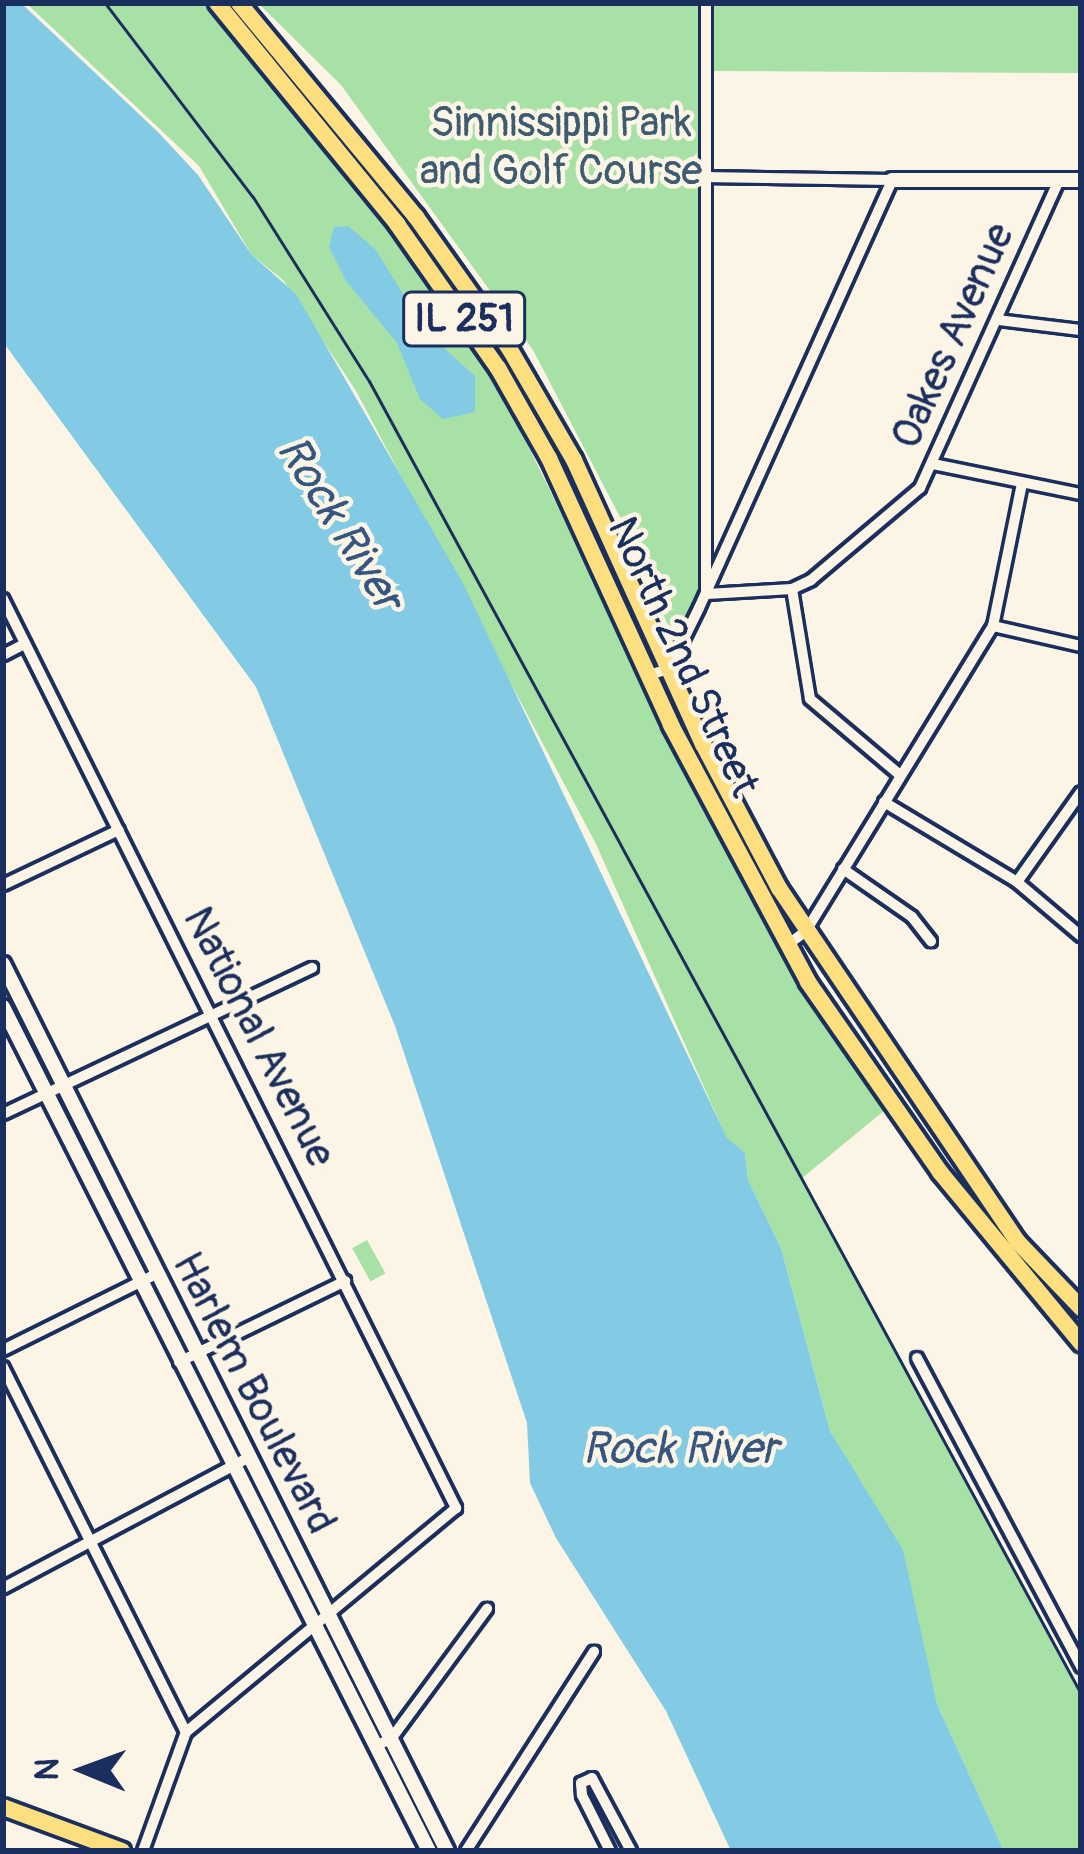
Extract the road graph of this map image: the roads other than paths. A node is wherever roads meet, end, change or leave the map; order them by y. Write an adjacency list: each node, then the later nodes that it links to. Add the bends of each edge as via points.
1 (217, 3): 21 (main road, North 2nd Street / IL 251, via 398,224 498,368 549,458)
2 (239, 3): 20 (main road, North 2nd Street / IL 251, via 402,199 509,347 574,460)
3 (706, 3): 4 (street)
4 (703, 177): 5 (street); 14 (street)
5 (892, 180): 6 (street); 14 (street)
6 (1059, 180): 7 (street); 8 (street, Oakes Avenue)
7 (1081, 180)
8 (998, 320): 9 (street); 10 (street, Oakes Avenue)
9 (1081, 330)
10 (933, 464): 11 (street); 13 (street, Oakes Avenue, via 920,488)
11 (1022, 483): 12 (street); 16 (street)
12 (1081, 494)
13 (792, 589): 14 (street); 22 (street, via 810,699)
14 (706, 594): 20 (street)
15 (3, 599): 17 (street, National Avenue)
16 (993, 626): 18 (street); 22 (street)
17 (25, 644): 19 (street); 25 (street, National Avenue)
18 (1081, 646)
19 (3, 655)
20 (669, 669): 21 (street); 29 (main road, North 2nd Street / IL 251)
21 (649, 675): 32 (main road, North 2nd Street / IL 251)
22 (900, 775): 24 (street)
23 (1081, 792): 27 (street)
24 (884, 802): 26 (street); 27 (street)
25 (118, 830): 28 (street); 36 (street, National Avenue)
26 (844, 868): 29 (street); 31 (street, via 912,917)
27 (1018, 882): 30 (street)
28 (3, 885)
29 (806, 931): 32 (street); 43 (main road, North 2nd Street / IL 251, via 1017,1241)
30 (1081, 936)
31 (931, 941)
32 (787, 945): 44 (main road, North 2nd Street / IL 251, via 940,1172)
33 (3, 964): 37 (street, Harlem Boulevard)
34 (312, 968): 36 (street)
35 (3, 1007): 38 (street, Harlem Boulevard)
36 (211, 1016): 37 (street); 41 (street, National Avenue)
37 (64, 1086): 38 (street); 40 (street, Harlem Boulevard)
38 (45, 1094): 39 (street); 42 (street, Harlem Boulevard)
39 (3, 1114)
40 (156, 1274): 42 (street); 46 (street, Harlem Boulevard)
41 (345, 1281): 46 (street); 55 (street, National Avenue, via 455,1504)
42 (139, 1282): 45 (street); 48 (street, Harlem Boulevard)
43 (1081, 1308)
44 (1081, 1343)
45 (3, 1350)
46 (196, 1353): 48 (street); 50 (street, Harlem Boulevard)
47 (916, 1358): 58 (street)
48 (178, 1362): 51 (street, Harlem Boulevard)
49 (3, 1367): 52 (street)
50 (248, 1458): 51 (street); 55 (street, Harlem Boulevard)
51 (231, 1466): 52 (street); 56 (street, Harlem Boulevard)
52 (87, 1540): 53 (street); 59 (street)
53 (3, 1588)
54 (487, 1609): 60 (street)
55 (330, 1616): 56 (street); 60 (street, Harlem Boulevard)
56 (314, 1627): 59 (street); 60 (street, Harlem Boulevard)
57 (594, 1652): 66 (street)
58 (1081, 1666)
59 (186, 1732): 63 (street)
60 (384, 1742): 64 (street, Harlem Boulevard); 65 (street, Harlem Boulevard)
61 (3, 1807): 62 (main road)
62 (122, 1851)
63 (143, 1851)
64 (429, 1851)
65 (447, 1851)
66 (466, 1851)
67 (610, 1851): 68 (street, via 582,1795 580,1783 592,1778)
68 (631, 1851)

